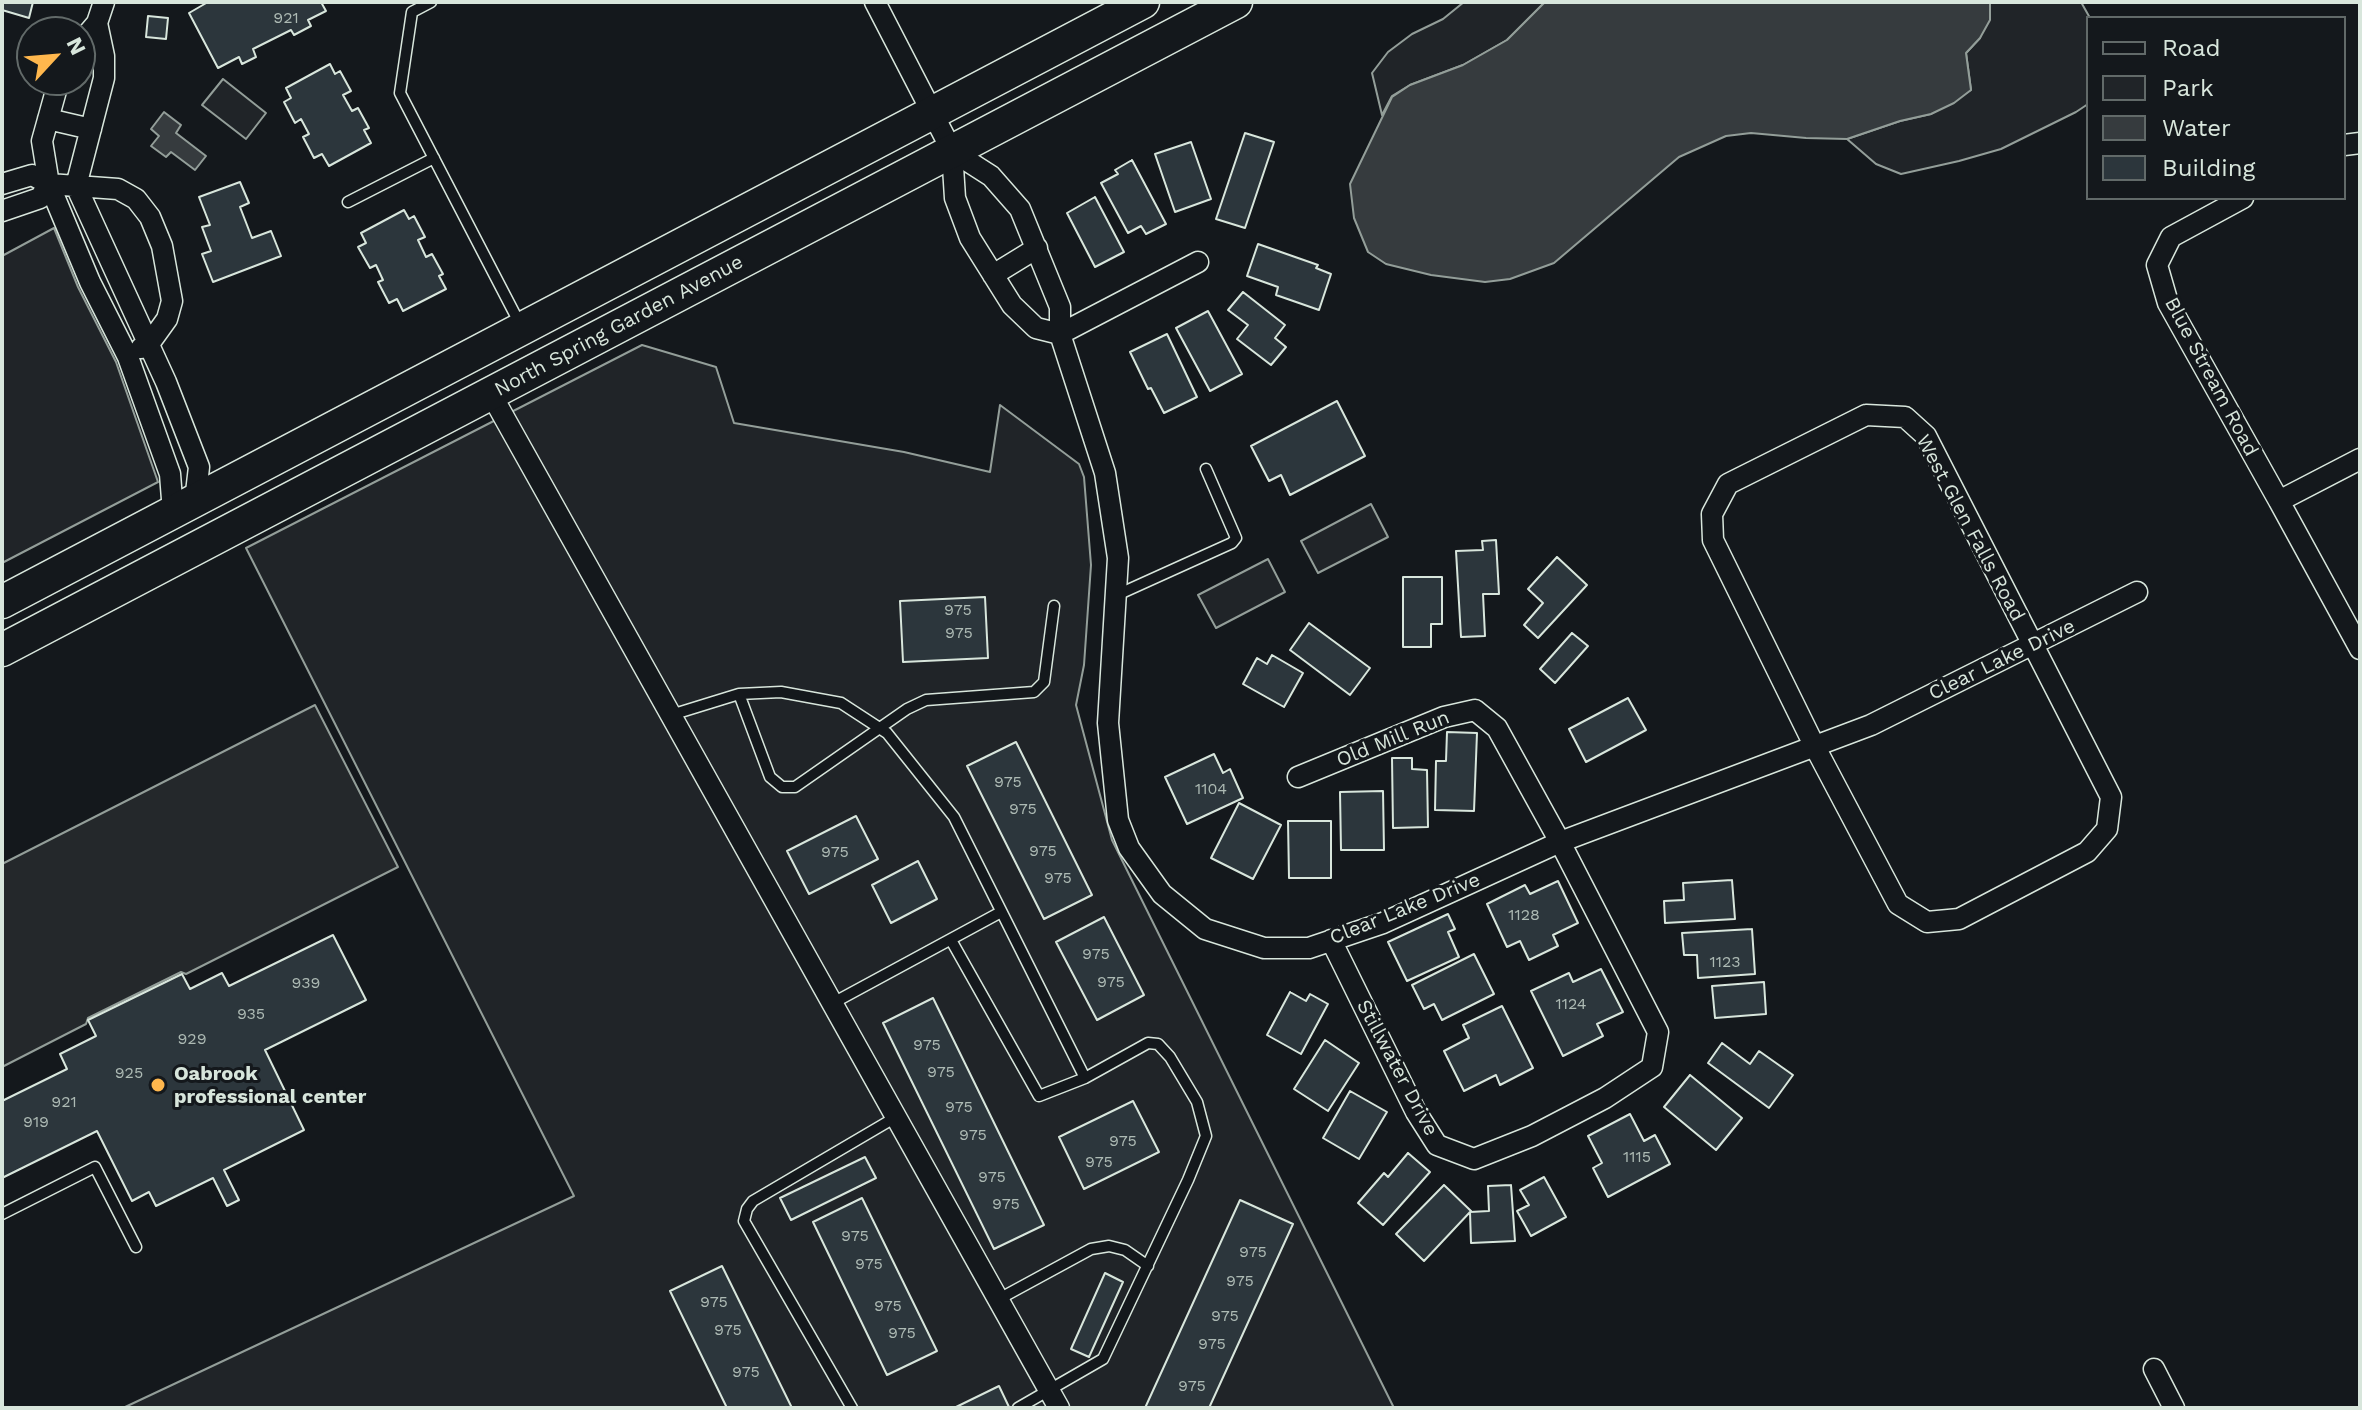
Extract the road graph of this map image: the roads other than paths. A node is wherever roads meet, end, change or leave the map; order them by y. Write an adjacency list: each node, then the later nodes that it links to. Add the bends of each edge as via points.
1 (104, 2): 6 (street)
2 (431, 2): 12 (lane, via 412,12 400,93)
3 (875, 2): 8 (street)
4 (1143, 2): 8 (highway)
5 (1236, 2): 11 (highway, North Spring Garden Avenue)
6 (97, 23): 10 (street, via 104,78)
7 (54, 96): 9 (street)
8 (932, 112): 11 (street); 22 (highway)
9 (48, 119): 10 (street); 14 (street, via 42,141)
10 (91, 129): 15 (street)
11 (952, 151): 19 (street, Clear Lake Drive, via 991,176 1020,209); 21 (street, via 955,198 970,238); 26 (highway, North Spring Garden Avenue)
12 (434, 158): 17 (lane); 22 (lane)
13 (2, 184): 14 (street, via 32,175)
14 (49, 184): 15 (street); 18 (street, via 40,198); 25 (street)
15 (76, 186): 24 (street); 24 (street, via 118,189 136,199 150,217 162,246 172,301 167,319)
16 (2239, 200): 30 (street, Blue Stream Road, via 2171,237 2157,265 2168,303)
17 (348, 202)
18 (2, 211)
19 (1037, 248): 21 (street); 23 (street, Clear Lake Drive, via 1060,307)
20 (1198, 262): 23 (street)
21 (993, 275): 23 (street, via 1012,305 1036,328)
22 (522, 328): 29 (highway)
23 (1060, 334): 35 (street, Clear Lake Drive, via 1105,473 1118,558)
24 (149, 344): 25 (street); 31 (street, via 199,467)
25 (128, 357): 31 (street)
26 (491, 394): 32 (highway, North Spring Garden Avenue); 42 (street)
27 (2360, 459): 30 (street)
28 (1206, 469): 35 (lane, via 1236,538)
29 (255, 470): 31 (highway); 32 (highway, via 219,513)
30 (2279, 501): 39 (street, Blue Stream Road)
31 (184, 507): 33 (highway, via 196,515); 36 (highway)
32 (213, 540): 33 (highway, North Spring Garden Avenue)
33 (157, 569): 40 (highway, North Spring Garden Avenue)
34 (2137, 592): 38 (street, Clear Lake Drive)
35 (1117, 595): 49 (street, Clear Lake Drive, via 1108,723 1118,820 1129,848 1162,894 1205,929 1264,948 1309,948)
36 (2, 602)
37 (1054, 606): 43 (lane, via 1044,682 1034,692 926,700)
38 (2032, 646): 44 (street, Clear Lake Drive); 44 (street, West Glen Falls Road, via 2111,797 2107,829 2087,852 1959,919 1927,922 1898,904); 44 (street, West Glen Falls Road, via 1926,436 1905,417 1866,415 1728,484 1712,514 1713,540)
39 (2360, 649)
40 (2, 650)
41 (739, 694): 42 (lane); 43 (lane, via 781,692 841,703); 43 (lane, via 770,777 782,787 795,787)
42 (671, 715): 50 (street)
43 (881, 728): 47 (lane, via 954,817)
44 (1815, 747): 46 (street, Clear Lake Drive)
45 (1298, 777): 46 (street, Old Mill Run, via 1444,717 1475,710 1497,728)
46 (1560, 842): 49 (street, Clear Lake Drive, via 1383,923); 49 (street, Stillwater Drive, via 1658,1032 1652,1067 1532,1136 1474,1159 1437,1145)
47 (1001, 912): 48 (lane); 51 (lane)
48 (951, 940): 50 (lane); 51 (lane, via 1039,1096)
49 (1331, 940)
50 (833, 1003): 52 (street)
51 (1085, 1078): 55 (lane, via 1148,1043 1158,1044 1197,1102 1206,1136)
52 (896, 1117): 56 (street); 59 (lane, via 753,1201 744,1221)
53 (2, 1214): 54 (lane, via 95,1167)
54 (136, 1247)
55 (1148, 1266): 56 (lane, via 1125,1250 1091,1249); 58 (lane, via 1103,1359)
56 (999, 1299): 58 (street)
57 (2154, 1369): 61 (street)
58 (1055, 1399): 60 (lane)
59 (852, 1408)
60 (1018, 1408)
61 (2174, 1408)

